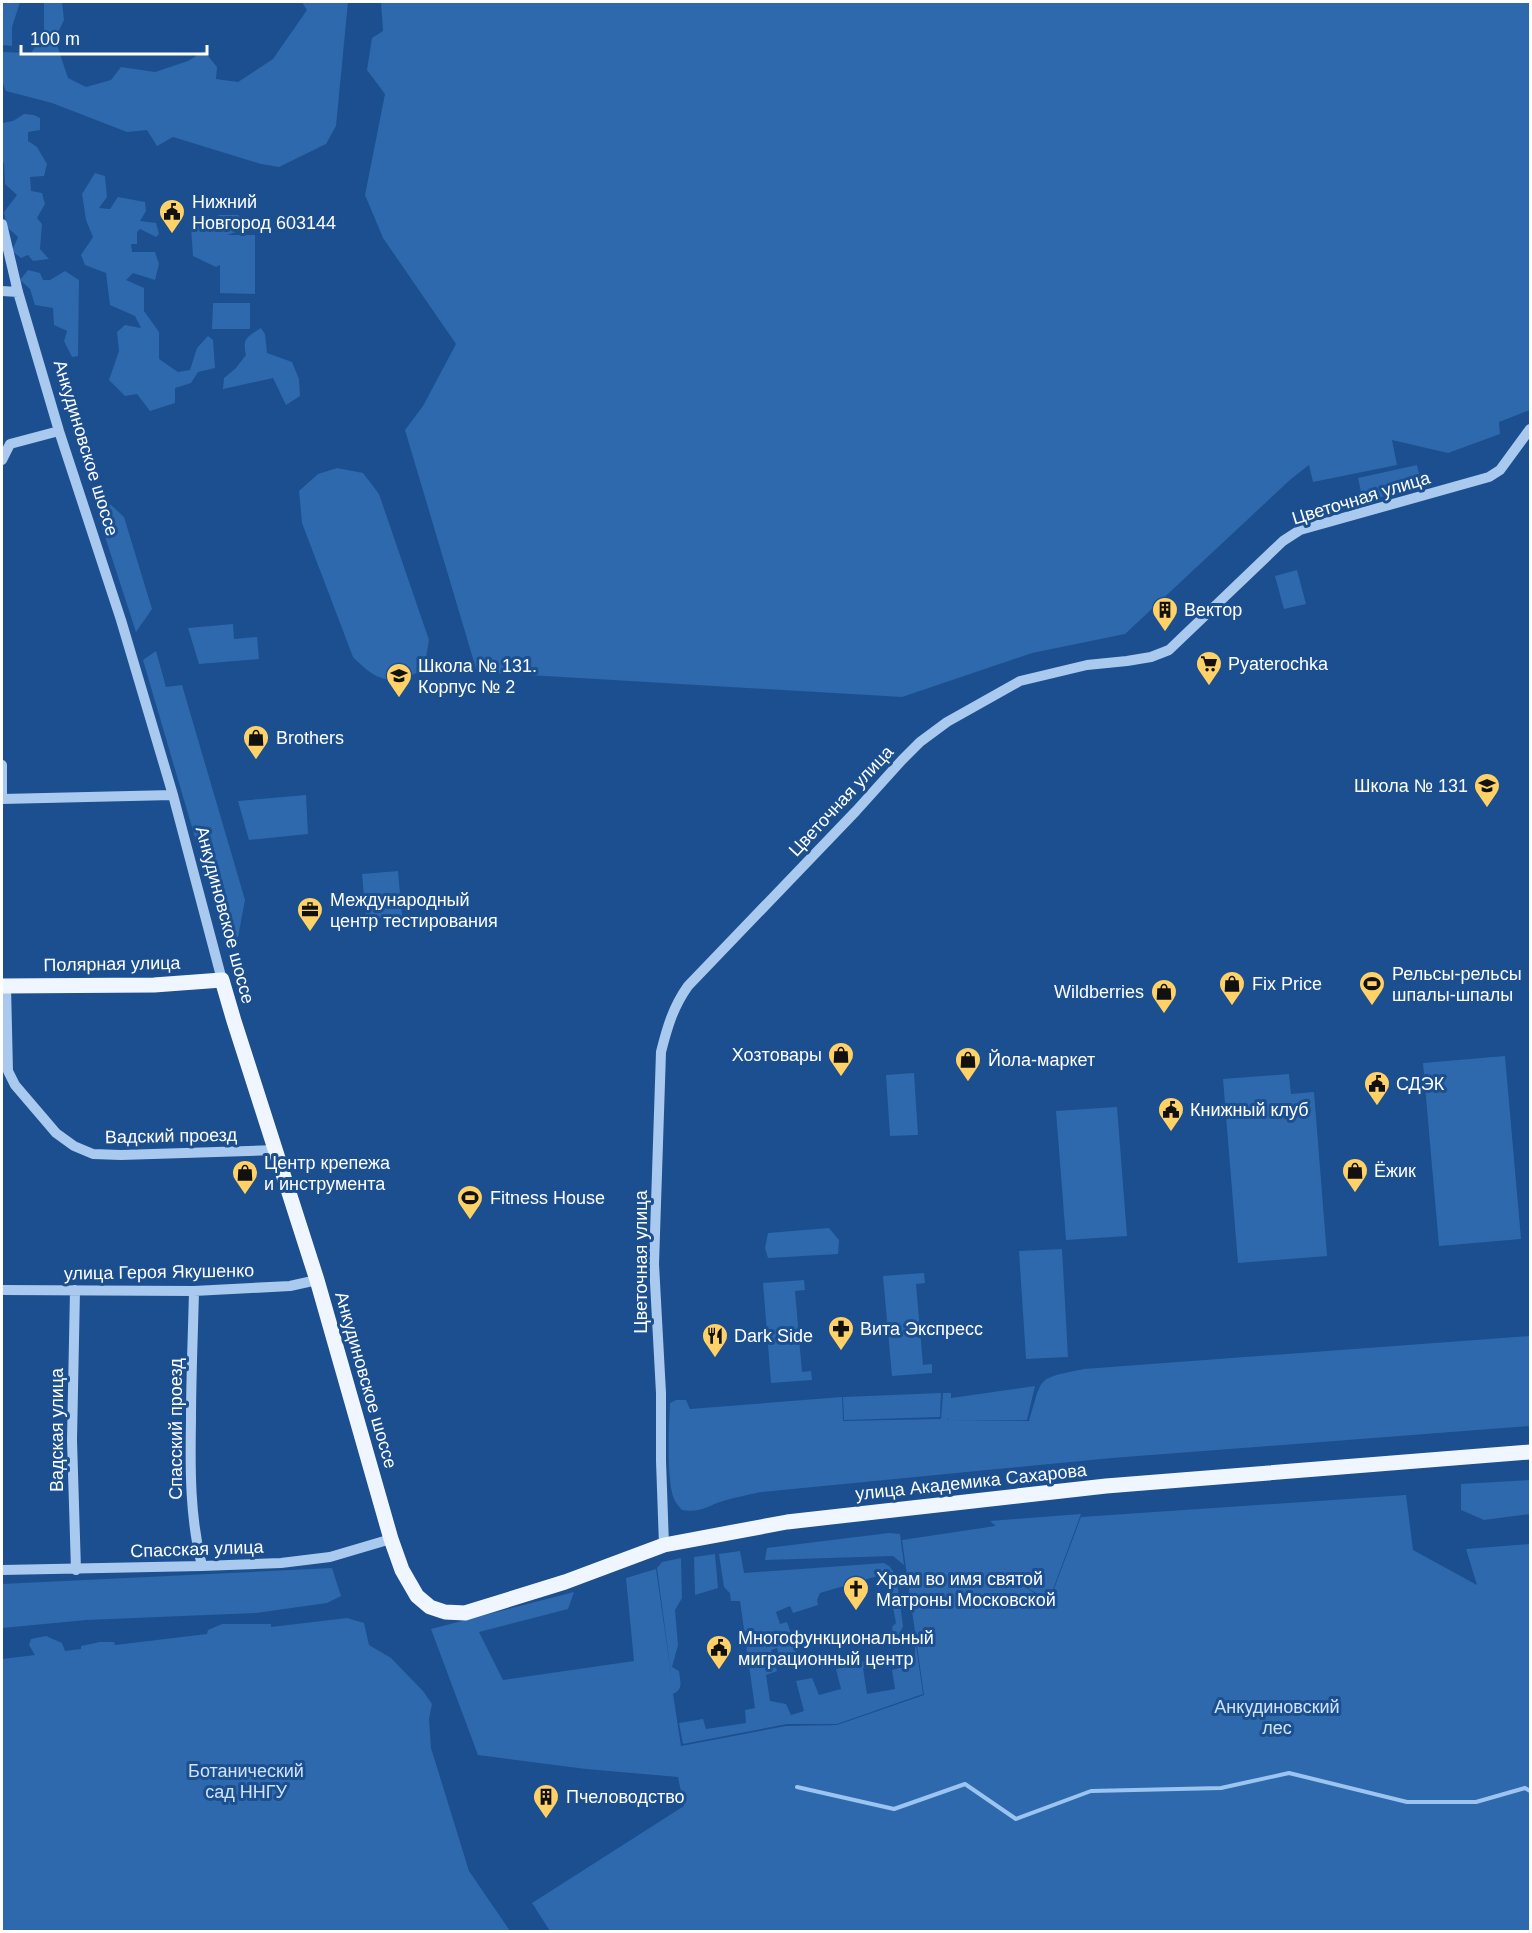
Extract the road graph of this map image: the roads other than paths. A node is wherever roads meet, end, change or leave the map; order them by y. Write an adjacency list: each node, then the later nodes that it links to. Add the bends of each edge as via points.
1 (2, 224): 3 (street, Анкудиновское шоссе)
2 (2, 291): 3 (street)
3 (18, 291): 5 (street, Анкудиновское шоссе)
4 (1530, 429): 19 (street, Цветочная улица, via 1500,470 1489,477 1300,530 1283,541 1169,650 1020,681 947,722 902,760 688,986 674,1009 661,1052 654,1264)
5 (59, 431): 6 (street, via 10,444); 8 (street, Анкудиновское шоссе)
6 (2, 460)
7 (2, 765): 9 (street)
8 (172, 795): 9 (street); 10 (street, Анкудиновское шоссе)
9 (2, 799)
10 (222, 980): 11 (main road, Полярная улица, via 154,985); 12 (main road, Анкудиновское шоссе)
11 (4, 986): 12 (street, Вадский проезд, via 8,1071 15,1085 56,1132 74,1146 93,1154 121,1155)
12 (276, 1150): 13 (main road, Анкудиновское шоссе)
13 (317, 1280): 16 (street, улица Героя Якушенко, via 290,1286); 18 (main road, Анкудиновское шоссе)
14 (2, 1290): 15 (street, улица Героя Якушенко)
15 (75, 1290): 16 (street, улица Героя Якушенко); 22 (street, Вадская улица, via 72,1440)
16 (194, 1291): 20 (street, Спасский проезд, via 190,1482)
17 (1530, 1452): 19 (main road, улица Академика Сахарова, via 1106,1486 793,1521)
18 (391, 1539): 20 (street, Спасская улица, via 330,1557); 23 (main road, Анкудиновское шоссе, via 402,1570 417,1596)
19 (664, 1545): 23 (main road, улица Академика Сахарова, via 565,1582 465,1613)
20 (202, 1566): 22 (street, Спасская улица)
21 (2, 1570): 22 (street, Спасская улица)
22 (76, 1570)
23 (430, 1607)

